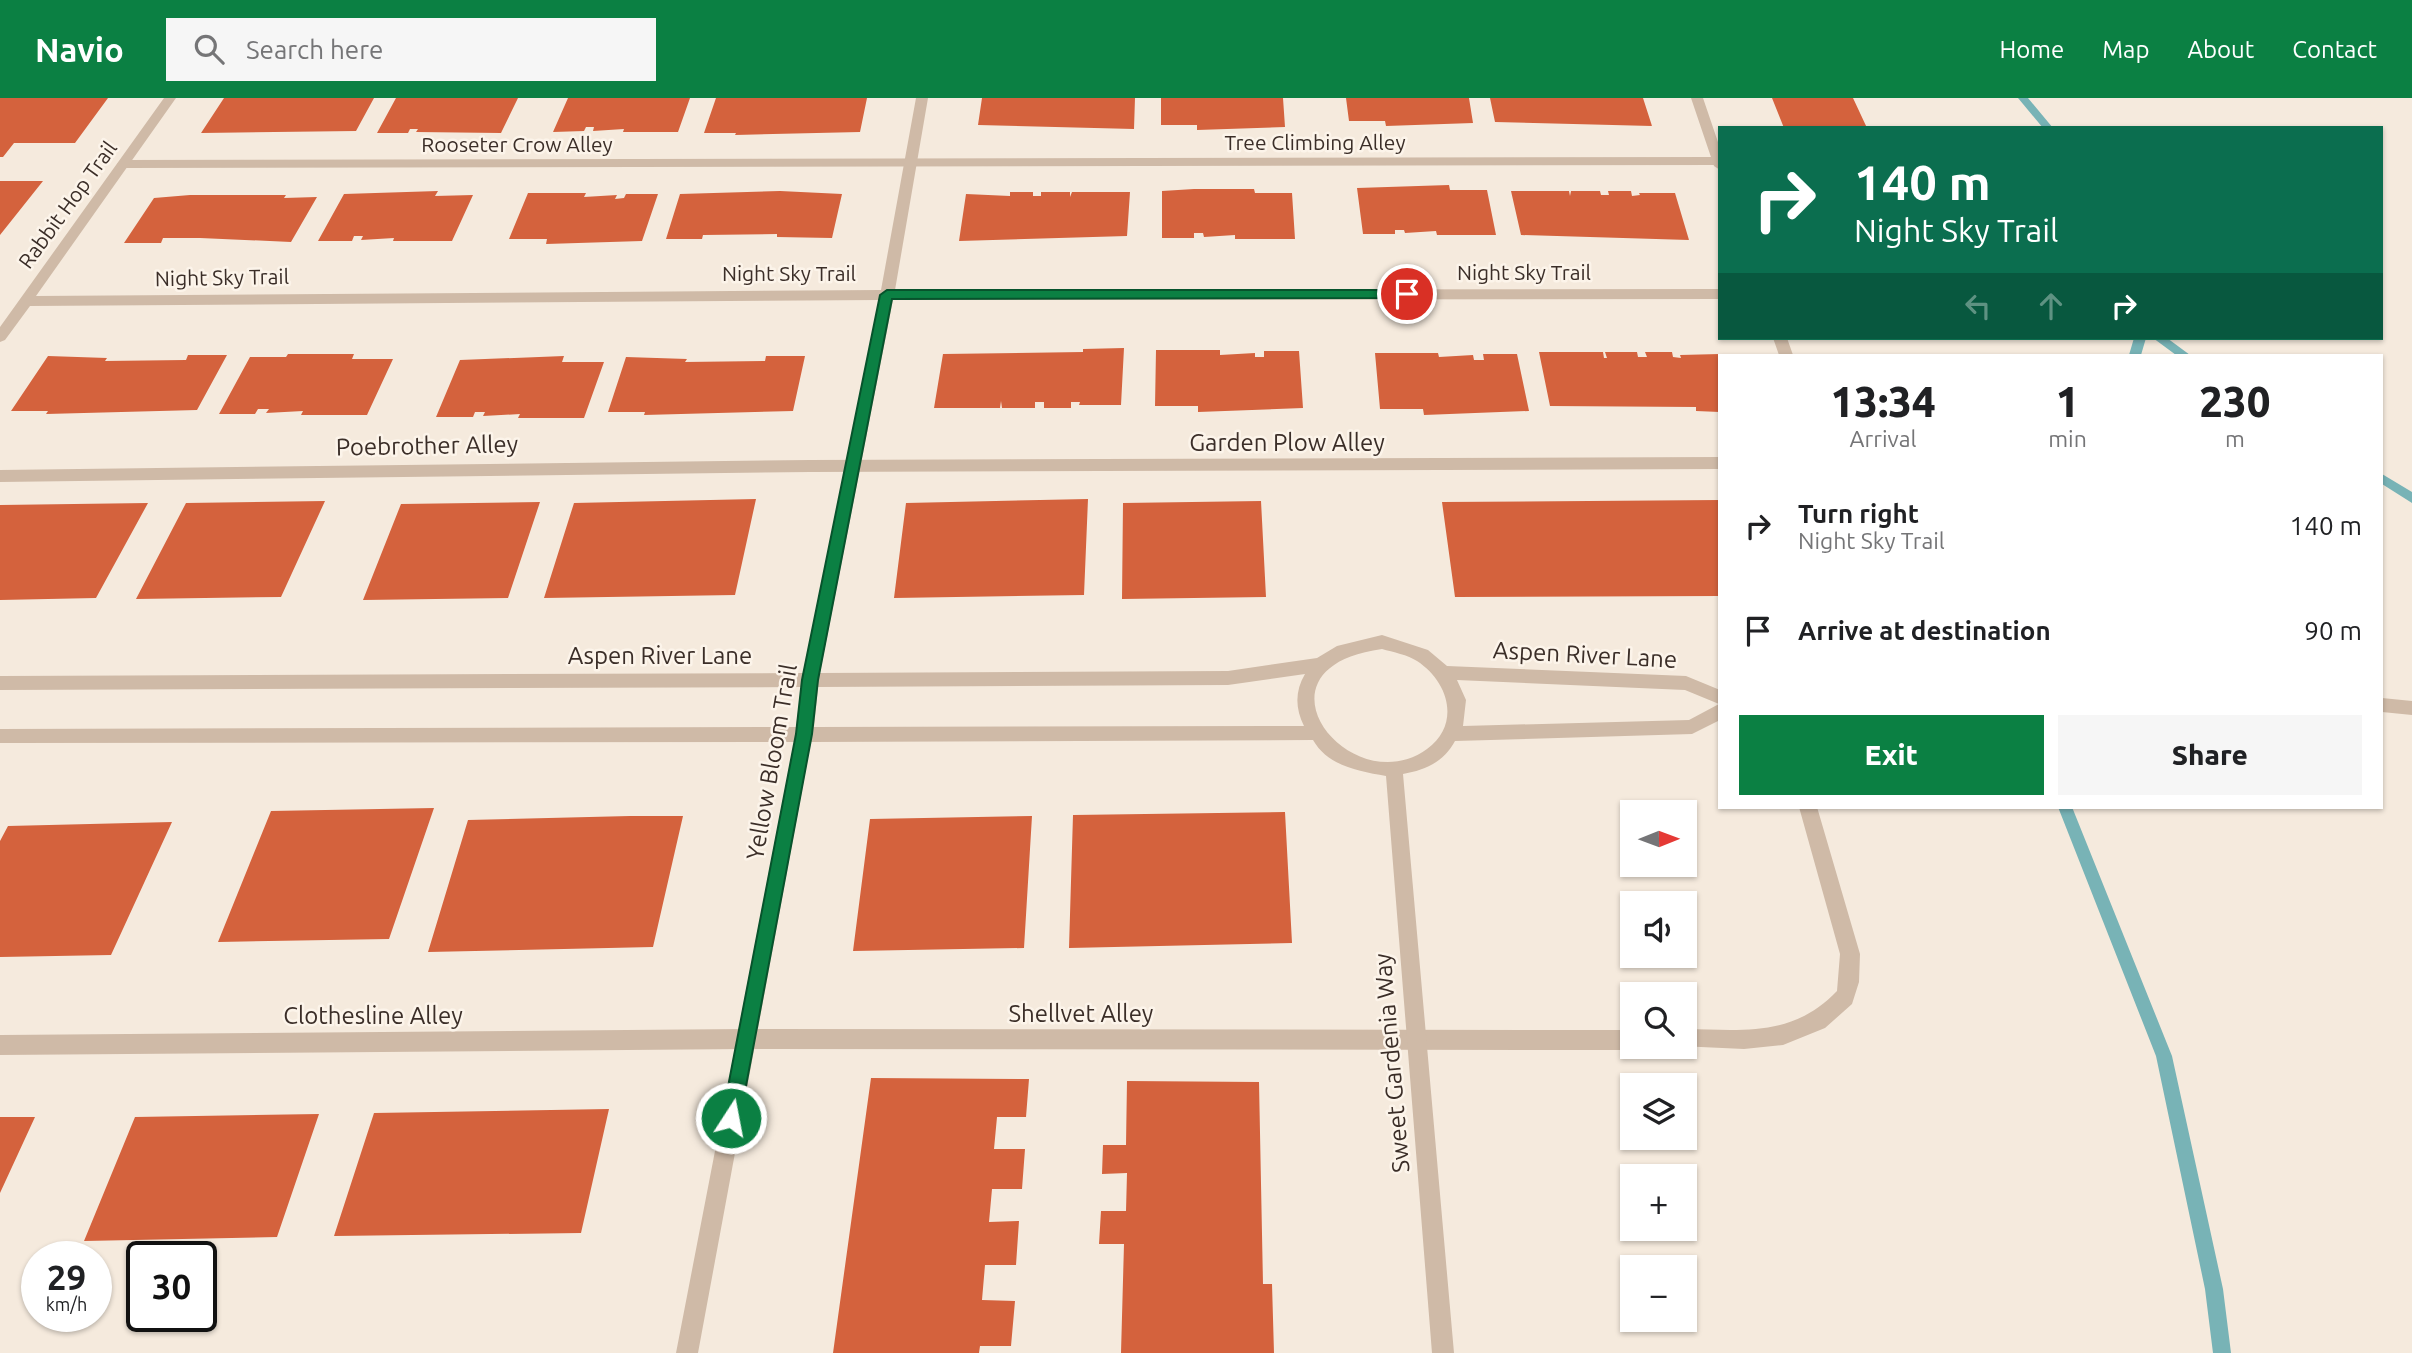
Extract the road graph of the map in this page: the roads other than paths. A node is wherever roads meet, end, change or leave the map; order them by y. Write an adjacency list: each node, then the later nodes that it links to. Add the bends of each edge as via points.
1 (170, 98): 5 (street, Rabbit Hop Trail)
2 (922, 98): 6 (street, Yellow Bloom Trail)
3 (1697, 98): 4 (street)
4 (1718, 161)
5 (123, 164): 6 (street, Rooseter Crow Alley); 10 (street, Rabbit Hop Trail)
6 (911, 164): 7 (street, Tree Climbing Alley); 9 (street, Yellow Bloom Trail)
7 (1718, 164)
8 (1718, 294): 9 (street, Night Sky Trail)
9 (887, 295): 10 (street, Night Sky Trail); 13 (street, Yellow Bloom Trail)
10 (25, 301): 11 (street, Rabbit Hop Trail)
11 (0, 337)
12 (1718, 463): 13 (street, Garden Plow Alley)
13 (854, 466): 14 (street, Poebrother Alley); 17 (street, Yellow Bloom Trail)
14 (0, 476)
15 (1319, 665): 16 (street, Aspen River Lane, via 1358,643 1382,642 1406,646); 17 (street, Aspen River Lane, via 1234,678); 23 (street, via 1308,683 1306,703)
16 (1445, 673): 19 (street, Aspen River Lane, via 1686,683); 25 (street, via 1456,692 1459,713)
17 (810, 680): 18 (street, Aspen River Lane); 24 (street, Yellow Bloom Trail)
18 (0, 683)
19 (1718, 696)
20 (2383, 705): 21 (street)
21 (2412, 708)
22 (1718, 712): 25 (street, via 1692,727)
23 (1317, 733): 24 (street); 27 (street, via 1344,758 1368,767)
24 (804, 734): 26 (street); 30 (street, Yellow Bloom Trail)
25 (1453, 734): 27 (street, via 1440,751 1419,764)
26 (0, 736)
27 (1394, 769): 32 (street, Sweet Gardenia Way)
28 (1809, 809): 29 (street, via 1850,954 1845,996 1825,1017 1801,1032 1764,1039)
29 (1697, 1039)
30 (746, 1040): 32 (street, Shellvet Alley); 33 (street, Clothesline Alley); 34 (street, Yellow Bloom Trail)
31 (1620, 1040): 32 (street, Shellvet Alley)
32 (1417, 1041): 35 (street, Sweet Gardenia Way)
33 (0, 1045)
34 (687, 1353)
35 (1443, 1353)

